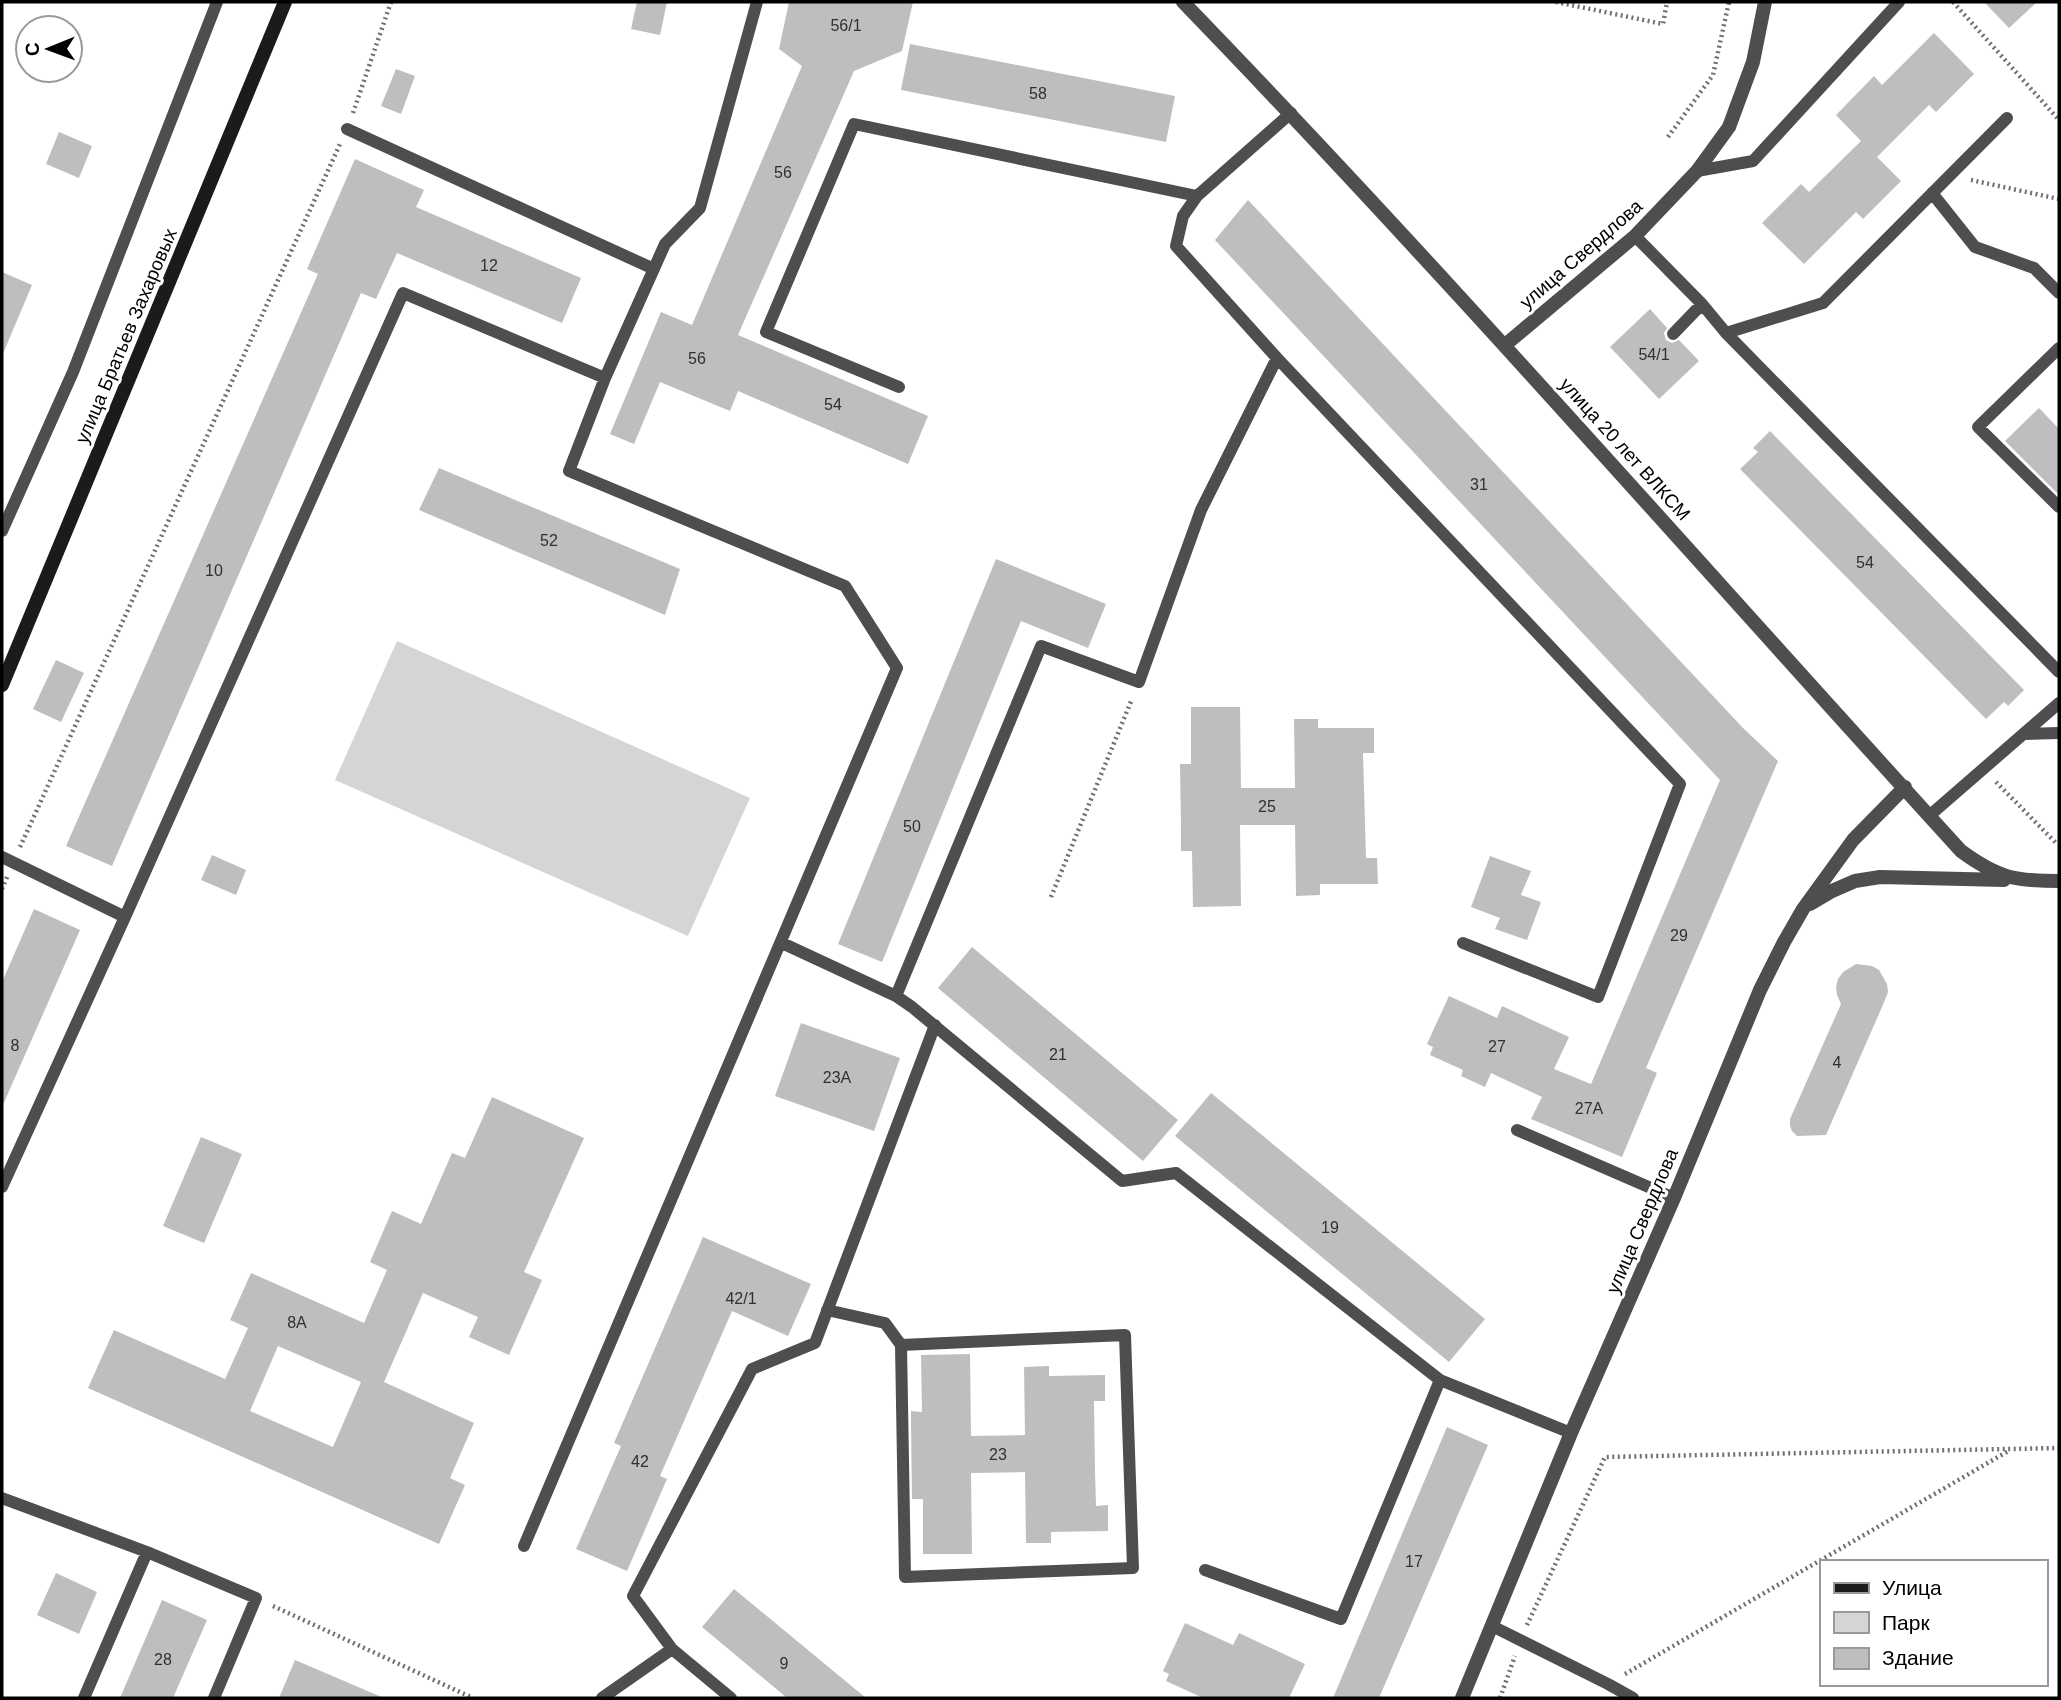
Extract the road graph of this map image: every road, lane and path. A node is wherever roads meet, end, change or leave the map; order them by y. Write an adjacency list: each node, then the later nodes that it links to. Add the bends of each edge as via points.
1 (217, 2): 34 (lane, via 74,372)
2 (285, 2): 37 (main road, улица Братьев Захаровых)
3 (391, 2): 15 (path)
4 (757, 2): 23 (lane, via 701,208 665,244)
5 (1183, 2): 12 (street, улица 20 лет ВЛКСМ)
6 (1556, 2): 7 (path, via 1663,23)
7 (1668, 2)
8 (1729, 2): 16 (path, via 1713,75)
9 (1765, 2): 17 (street, улица Свердлова, via 1753,62 1729,127)
10 (1899, 2): 17 (lane, via 1753,162)
11 (1953, 2): 14 (path)
12 (1291, 113): 20 (lane); 28 (street, улица 20 лет ВЛКСМ)
13 (2007, 118): 18 (lane)
14 (2059, 120)
15 (347, 129): 23 (lane); 45 (path)
16 (1668, 137)
17 (1697, 170): 22 (street, улица Свердлова)
18 (1950, 175): 19 (lane); 21 (path)
19 (1932, 193): 24 (lane, via 1975,247 2034,268); 26 (lane, via 1823,303)
20 (1197, 196): 30 (lane, via 1183,216 1176,246); 32 (lane, via 854,124 766,332)
21 (2059, 199)
22 (1635, 236): 25 (lane); 28 (street, улица Свердлова)
23 (654, 269): 31 (lane)
24 (2059, 293)
25 (1702, 304): 26 (lane); 27 (lane)
26 (1726, 333): 35 (lane)
27 (1673, 334)
28 (1505, 345): 42 (street, улица 20 лет ВЛКСМ)
29 (2059, 348): 33 (lane, via 1978,427)
30 (1277, 358): 36 (lane, via 1201,510); 53 (lane, via 1679,784 1598,997)
31 (605, 378): 51 (lane, via 403,293); 52 (lane, via 569,471 845,586 897,668)
32 (899, 387)
33 (2059, 506)
34 (2, 531)
35 (2059, 672)
36 (1139, 682): 49 (path); 54 (lane, via 1041,646)
37 (2, 685)
38 (2059, 703): 40 (lane)
39 (2059, 733): 40 (lane)
40 (2024, 734): 41 (lane)
41 (1983, 769): 43 (lane); 44 (path)
42 (1905, 787): 43 (street, улица 20 лет ВЛКСМ); 50 (street, улица Свердлова, via 1853,840)
43 (1929, 816): 46 (street, улица 20 лет ВЛКСМ, via 1983,867)
44 (2059, 844)
45 (7, 860): 48 (path); 51 (lane)
46 (2030, 881): 47 (street, улица 20 лет ВЛКСМ); 50 (street, via 1880,877 1855,881)
47 (2059, 881)
48 (2, 889)
49 (1051, 897)
50 (1803, 909): 58 (street, улица Свердлова, via 1760,990)
51 (125, 918): 57 (lane)
52 (782, 943): 54 (lane); 66 (lane)
53 (1463, 943)
54 (896, 996): 55 (lane)
55 (935, 1025): 59 (lane); 61 (lane, via 1122,1181 1176,1173)
56 (1517, 1130): 58 (lane)
57 (2, 1187)
58 (1674, 1198): 62 (street, улица Свердлова)
59 (827, 1310): 60 (lane, via 885,1323); 74 (lane, via 815,1343 752,1369 633,1596)
60 (901, 1345): 60 (lane, via 905,1577 1133,1568 1125,1335)
61 (1440, 1380): 62 (lane); 70 (lane, via 1341,1619)
62 (1571, 1433): 72 (street, улица Свердлова)
63 (2059, 1448): 64 (path)
64 (2012, 1449): 68 (path); 73 (path, via 1605,1457)
65 (2, 1499): 67 (lane)
66 (524, 1546)
67 (147, 1552): 71 (lane); 77 (lane)
68 (1821, 1560)
69 (1820, 1561): 75 (path)
70 (1205, 1570)
71 (256, 1598): 76 (lane); 78 (path)
72 (1492, 1626): 73 (lane); 81 (street, улица Свердлова)
73 (1521, 1640): 75 (lane); 82 (path)
74 (672, 1650): 79 (lane); 80 (lane)
75 (1608, 1684): 83 (lane)
76 (217, 1697)
77 (84, 1698)
78 (472, 1698)
79 (602, 1698)
80 (731, 1698)
81 (1462, 1698)
82 (1500, 1698)
83 (1633, 1698)

